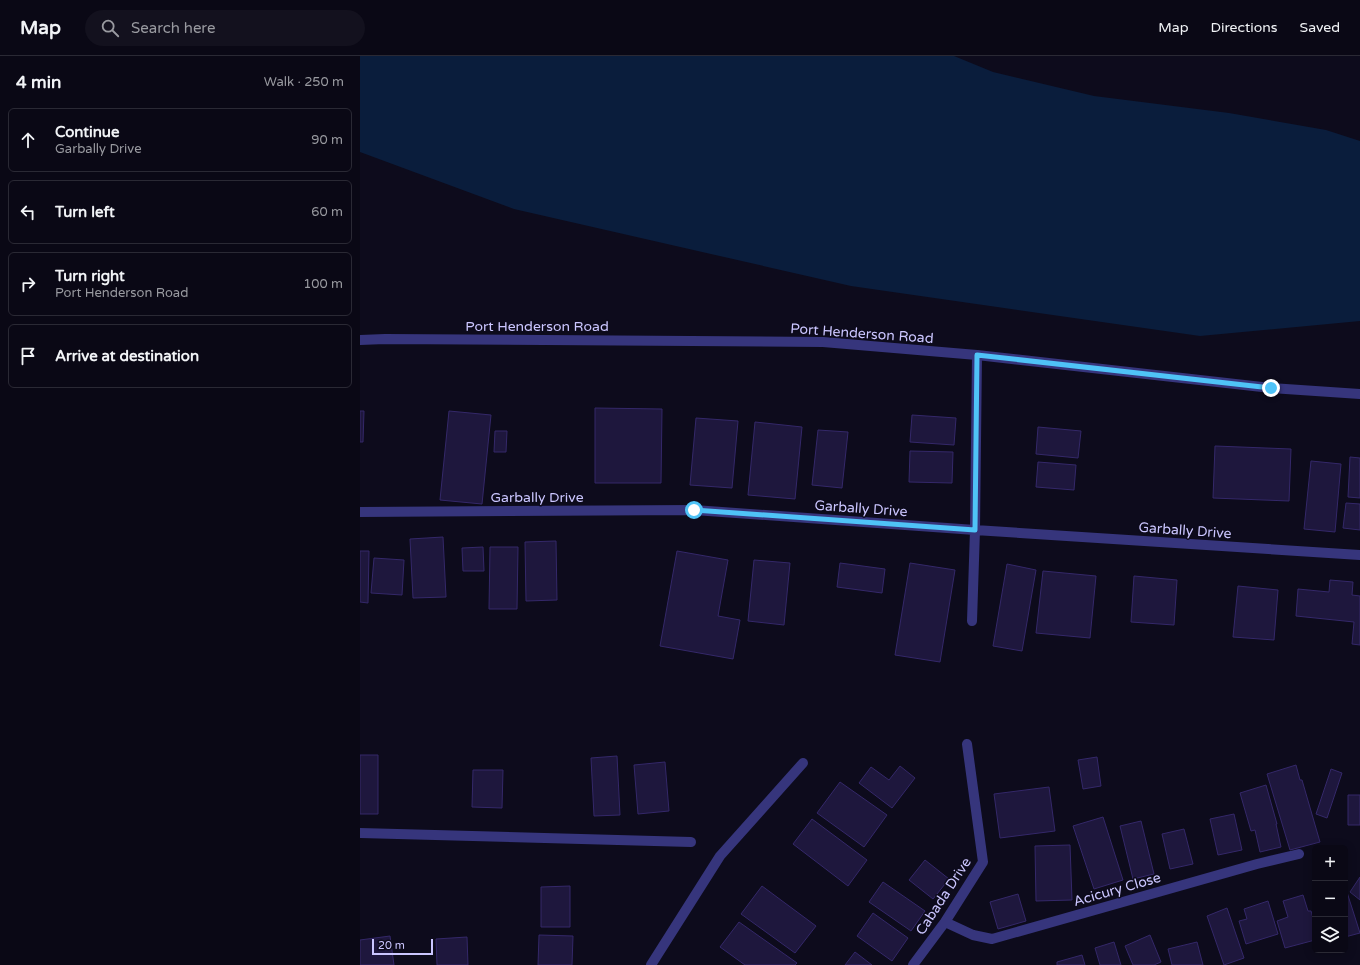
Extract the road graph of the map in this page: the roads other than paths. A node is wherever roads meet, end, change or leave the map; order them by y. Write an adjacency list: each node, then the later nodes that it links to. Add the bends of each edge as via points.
1 (360, 340): 2 (street, Port Henderson Road, via 823,342)
2 (977, 355): 3 (street, Port Henderson Road, via 1271,388); 5 (street)
3 (1360, 394)
4 (360, 512): 5 (street, Garbally Drive, via 694,510)
5 (975, 530): 6 (street, Garbally Drive); 7 (street)
6 (1360, 555)
7 (972, 621)
8 (967, 744): 13 (street, Cabada Drive, via 982,862)
9 (803, 763): 14 (street, via 720,856)
10 (360, 833): 11 (street)
11 (691, 842)
12 (1299, 854): 13 (street, Acicury Close, via 992,939 973,935)
13 (945, 922): 15 (street, Cabada Drive)
14 (651, 965)
15 (913, 965)

